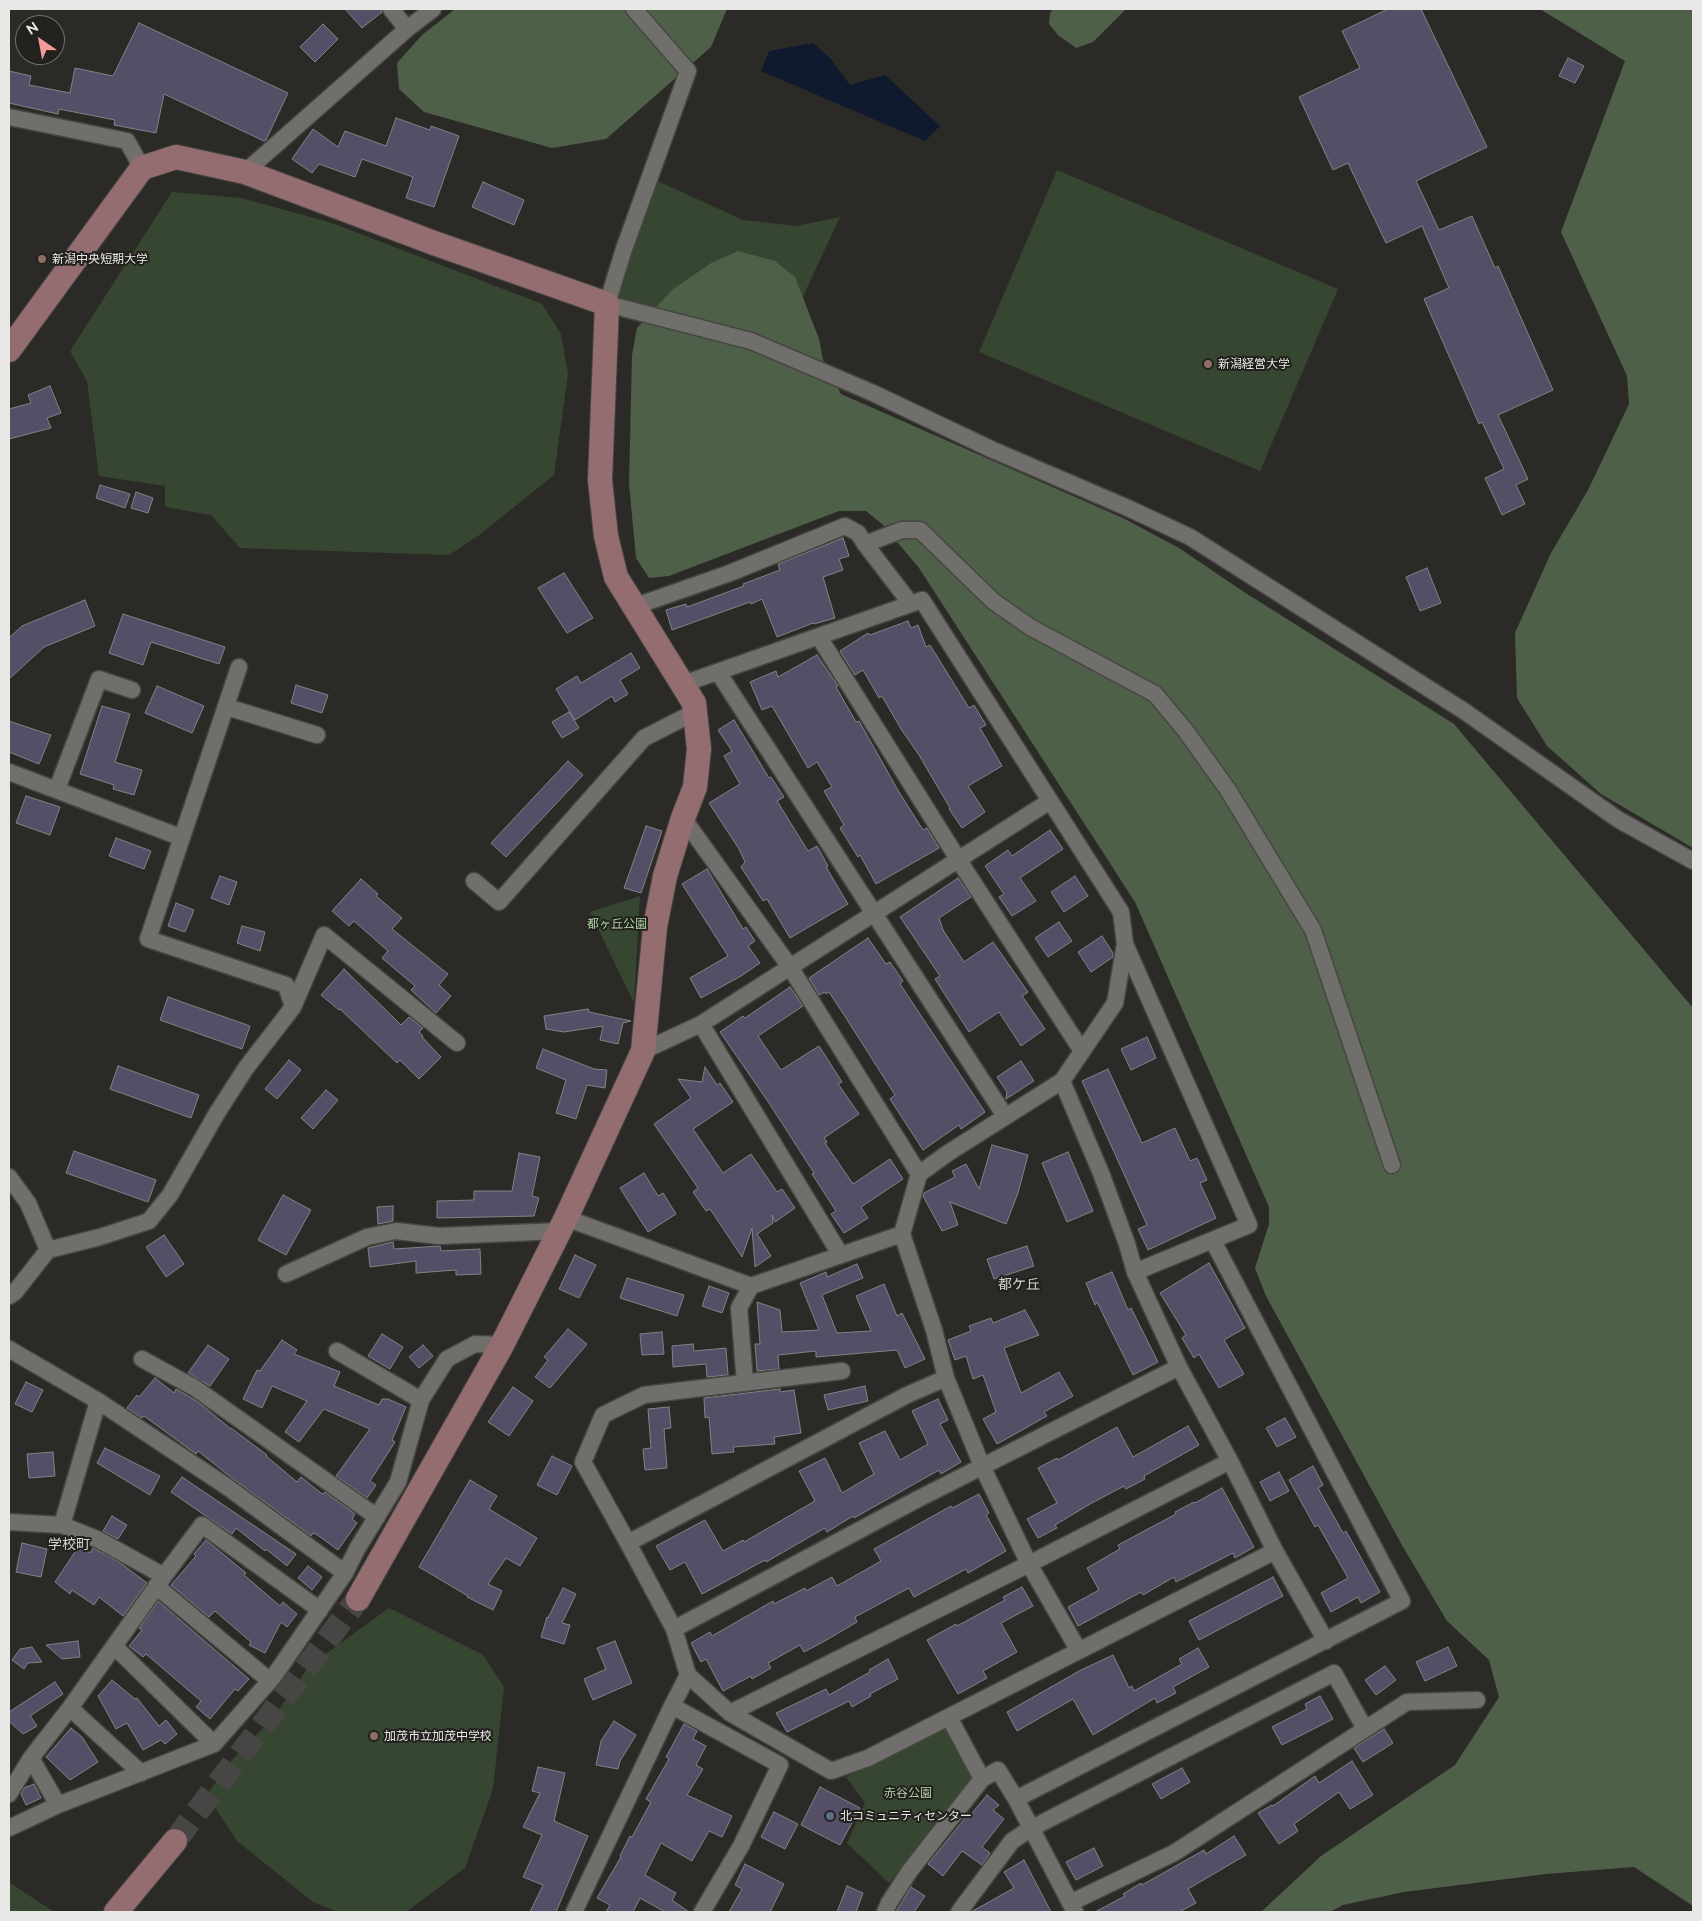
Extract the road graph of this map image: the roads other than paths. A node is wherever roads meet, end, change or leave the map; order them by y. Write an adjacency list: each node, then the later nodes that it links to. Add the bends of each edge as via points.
1 (391, 9): 4 (street)
2 (433, 9): 4 (street)
3 (634, 9): 8 (street, via 688,71)
4 (407, 29): 7 (street)
5 (9, 117): 6 (street, via 127,141)
6 (142, 168): 7 (street, via 176,158); 9 (street)
7 (245, 172): 8 (street)
8 (607, 304): 12 (street, via 600,480 606,536 616,577); 27 (street, via 751,341 1190,537 1464,711 1619,820)
9 (9, 350)
10 (865, 544): 11 (street); 12 (street, via 858,533 845,526 730,573); 39 (street, via 902,530 920,530 993,601 1030,626 1155,694 1161,701 1228,790 1313,930)
11 (911, 604): 13 (street); 23 (street, via 922,600)
12 (633, 607): 16 (street)
13 (819, 636): 15 (street); 26 (street)
14 (239, 666): 18 (street)
15 (718, 672): 16 (street); 29 (street)
16 (684, 684): 19 (street, via 694,703)
17 (132, 690): 22 (street, via 99,679)
18 (227, 706): 20 (street); 25 (street)
19 (694, 712): 24 (street, via 699,749 695,787); 28 (street, via 644,738 499,902)
20 (318, 735)
21 (9, 772): 22 (street)
22 (57, 789): 25 (street)
23 (1050, 801): 26 (street); 30 (street, via 1121,912)
24 (682, 818): 31 (street); 35 (street, via 665,876 655,927)
25 (180, 837): 32 (street, via 148,939 286,985)
26 (958, 859): 29 (street); 36 (street)
27 (1693, 861)
28 (474, 881)
29 (874, 913): 31 (street); 38 (street)
30 (1125, 944): 36 (street, via 1115,1003); 44 (street, via 1249,1225)
31 (790, 967): 33 (street); 40 (street)
32 (293, 1007): 34 (street, via 324,935); 45 (street, via 246,1068 170,1195 150,1221)
33 (702, 1024): 35 (street); 46 (street)
34 (457, 1043)
35 (643, 1051): 42 (street)
36 (1082, 1051): 37 (street)
37 (1062, 1080): 38 (street); 47 (street, via 1101,1173)
38 (1005, 1116): 40 (street)
39 (1392, 1165)
40 (919, 1174): 43 (street)
41 (9, 1177): 45 (street, via 28,1203)
42 (563, 1224): 48 (street, via 440,1236 396,1231 367,1237); 49 (street); 51 (street)
43 (902, 1234): 46 (street); 57 (street, via 934,1330)
44 (1213, 1241): 47 (street); 74 (street, via 1402,1601)
45 (48, 1250): 50 (street)
46 (840, 1254): 49 (street)
47 (1135, 1272): 55 (street)
48 (286, 1274)
49 (751, 1286): 58 (street, via 739,1308)
50 (9, 1296)
51 (502, 1345): 59 (street, via 475,1344 448,1359); 71 (street)
52 (9, 1349): 60 (street)
53 (337, 1351): 59 (street)
54 (142, 1359): 63 (street, via 195,1388)
55 (1179, 1368): 61 (street); 62 (street)
56 (842, 1371): 58 (street)
57 (946, 1378): 62 (street); 66 (street, via 907,1395)
58 (745, 1382): 66 (street, via 644,1395 603,1415 583,1462)
59 (421, 1400): 63 (street, via 398,1482)
60 (98, 1401): 65 (street); 69 (street, via 226,1486)
61 (1230, 1461): 67 (street); 68 (street)
62 (982, 1466): 68 (street); 73 (street)
63 (377, 1517): 69 (street)
64 (9, 1522): 65 (street)
65 (62, 1525): 70 (street, via 99,1540)
66 (628, 1542): 73 (street)
67 (1275, 1551): 74 (street); 76 (street)
68 (1029, 1564): 76 (street); 82 (street)
69 (345, 1574): 72 (street)
70 (160, 1581): 72 (street, via 202,1525); 75 (street); 78 (street)
71 (358, 1599)
72 (320, 1610): 78 (street)
73 (674, 1629): 77 (street)
74 (1326, 1641): 90 (street)
75 (114, 1646): 81 (street); 85 (street)
76 (1079, 1651): 83 (street)
77 (688, 1676): 80 (street); 82 (street)
78 (270, 1681): 85 (street)
79 (1477, 1700): 84 (street, via 1407,1702)
80 (672, 1706): 97 (street); 98 (street, via 780,1764 741,1846)
81 (70, 1708): 86 (street); 87 (street)
82 (730, 1713): 83 (street, via 831,1771 868,1758)
83 (949, 1717): 88 (street)
84 (1365, 1729): 93 (street, via 1334,1673); 95 (street, via 1174,1853)
85 (214, 1744): 87 (street)
86 (31, 1758): 89 (street); 91 (street)
87 (140, 1772): 91 (street)
88 (982, 1779): 90 (street, via 998,1770); 99 (street, via 909,1872)
89 (9, 1794)
90 (1016, 1799): 93 (street)
91 (58, 1805): 92 (street)
92 (9, 1828)
93 (1030, 1829): 95 (street); 100 (street, via 1012,1841)
94 (175, 1841): 96 (street)
95 (1072, 1907)
96 (116, 1912)
97 (574, 1912)
98 (702, 1912)
99 (885, 1912)
100 (959, 1912)

